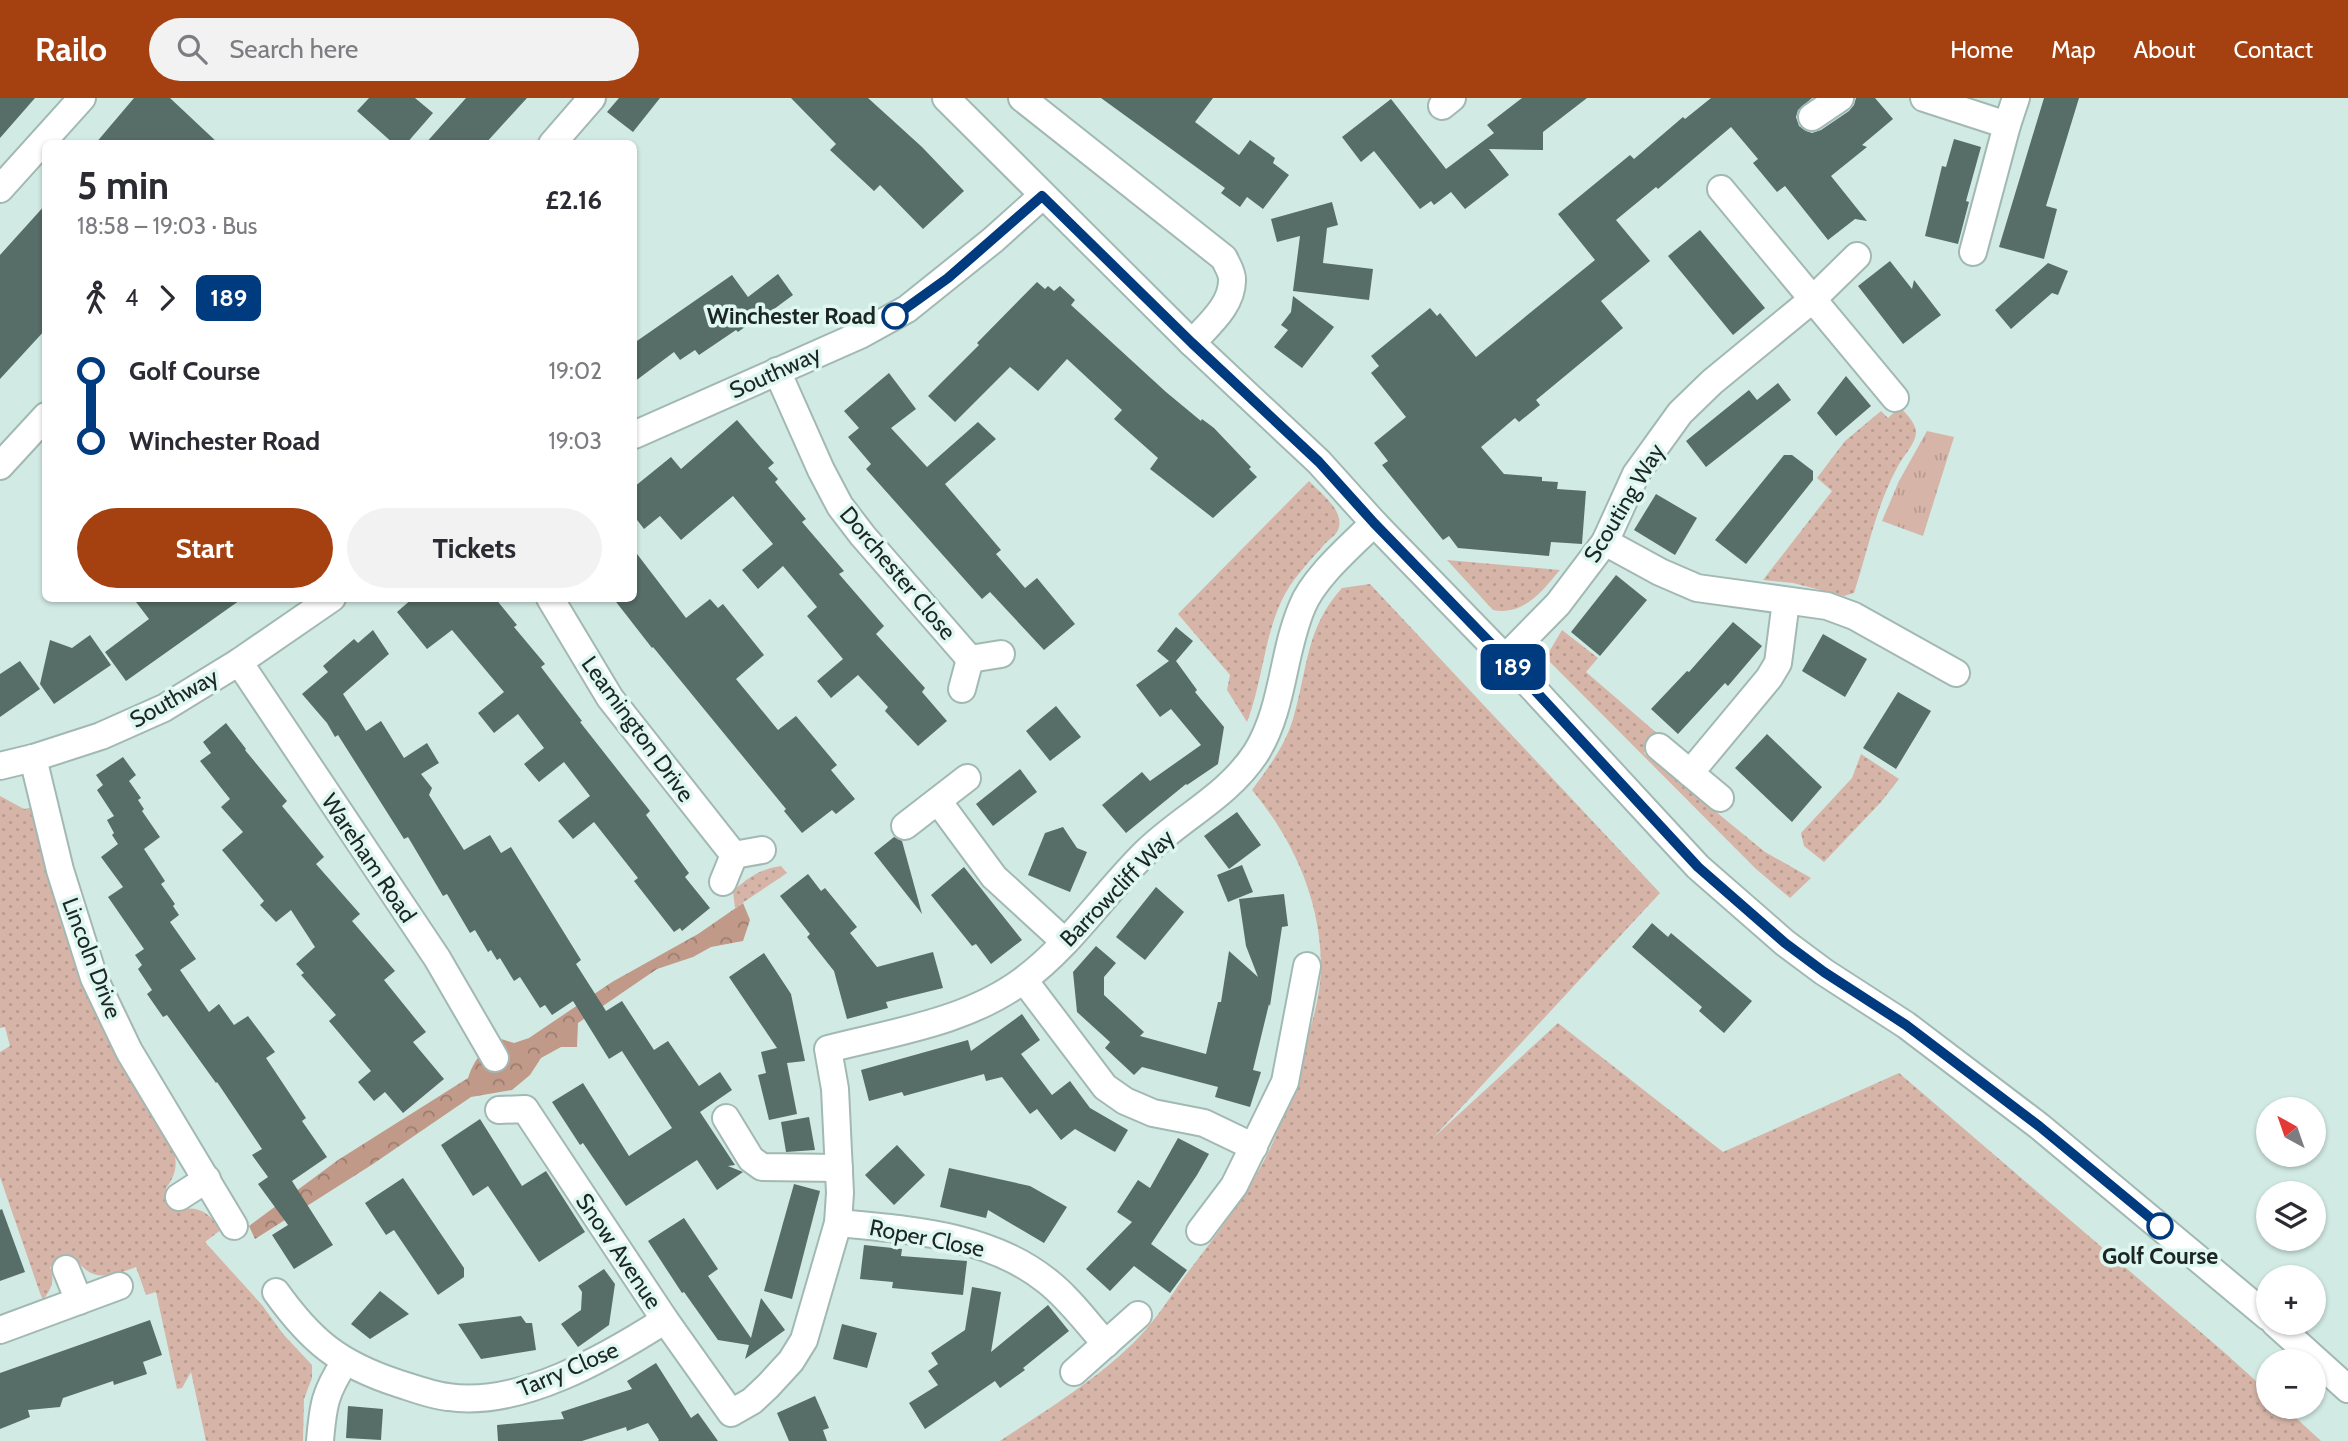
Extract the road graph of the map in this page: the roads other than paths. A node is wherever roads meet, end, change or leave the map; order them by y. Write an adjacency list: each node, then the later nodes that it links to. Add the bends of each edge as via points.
1 (82, 98): 10 (street)
2 (592, 98): 11 (street)
3 (946, 98): 15 (street)
4 (1022, 98): 19 (street, via 1224,258 1233,276 1231,292 1221,311)
5 (1840, 98): 8 (street)
6 (1924, 98): 9 (street)
7 (2016, 98): 9 (street)
8 (1812, 117)
9 (2007, 125): 16 (street)
10 (45, 140)
11 (555, 140)
12 (42, 143): 14 (street)
13 (1721, 189): 18 (street)
14 (0, 190)
15 (1042, 196): 19 (street); 20 (street, Southway, via 907,309)
16 (1973, 252)
17 (1857, 256): 18 (street, Scouting Way)
18 (1813, 299): 21 (street); 26 (street, Scouting Way, via 1680,413 1636,474)
19 (1192, 343): 25 (street, via 1319,462)
20 (777, 371): 23 (street, Southway); 32 (street, Dorchester Close, via 840,506)
21 (1895, 398)
22 (42, 420): 24 (street)
23 (637, 434)
24 (0, 466)
25 (1374, 523): 31 (street); 47 (street, Barrowcliff Way, via 1330,567 1302,605 1277,706 1256,752 1232,783 1147,851)
26 (1605, 542): 27 (street, via 1696,588); 31 (street, Scouting Way, via 1558,604)
27 (1786, 601): 34 (street, via 1827,606 1854,616); 39 (street, via 1778,663)
28 (326, 602): 33 (street, Southway)
29 (552, 602): 45 (street, Leamington Drive, via 611,698)
30 (1001, 654): 32 (street, Dorchester Close)
31 (1505, 658): 64 (street, via 1698,867 1748,912 2039,1126)
32 (970, 659): 35 (street, Dorchester Close)
33 (239, 662): 37 (street, Southway, via 164,708 101,736); 50 (street, Wareham Road, via 437,958)
34 (1956, 673)
35 (962, 689)
36 (1659, 747): 39 (street)
37 (33, 758): 38 (street, Southway); 55 (street, Lincoln Drive, via 60,870 94,978 129,1051)
38 (0, 765)
39 (1690, 773): 41 (street)
40 (967, 778): 42 (street)
41 (1720, 798)
42 (938, 801): 43 (street); 47 (street, via 995,877)
43 (905, 826)
44 (762, 849): 45 (street)
45 (734, 855): 46 (street)
46 (723, 882)
47 (1065, 942): 49 (street, Barrowcliff Way)
48 (1307, 966): 53 (street, via 1285,1082)
49 (1024, 980): 53 (street, via 1105,1087 1153,1113 1204,1123); 54 (street, Barrowcliff Way, via 970,1011 828,1049)
50 (495, 1058)
51 (499, 1110): 66 (street, Snow Avenue, via 525,1109)
52 (726, 1118): 54 (street, via 751,1159 762,1167)
53 (1254, 1147): 59 (street, via 1234,1186)
54 (839, 1167): 57 (street, Barrowcliff Way)
55 (207, 1180): 56 (street); 58 (street, Lincoln Drive)
56 (179, 1197)
57 (838, 1223): 69 (street, Roper Close, via 955,1239 1005,1254 1050,1283); 73 (street, Barrowcliff Way, via 804,1340 768,1386)
58 (234, 1226)
59 (1200, 1231)
60 (66, 1269): 63 (street)
61 (119, 1286): 63 (street)
62 (276, 1292): 70 (street, Tarry Close, via 308,1333)
63 (79, 1301): 67 (street)
64 (2256, 1307)
65 (1138, 1315): 69 (street)
66 (665, 1320): 70 (street, Tarry Close, via 628,1344 548,1381 480,1398 449,1398); 73 (street, Snow Avenue)
67 (0, 1330)
68 (2288, 1335): 72 (street)
69 (1106, 1343): 71 (street)
70 (345, 1362): 74 (street, via 328,1388)
71 (1074, 1372)
72 (2348, 1389)
73 (732, 1413)
74 (320, 1441)

